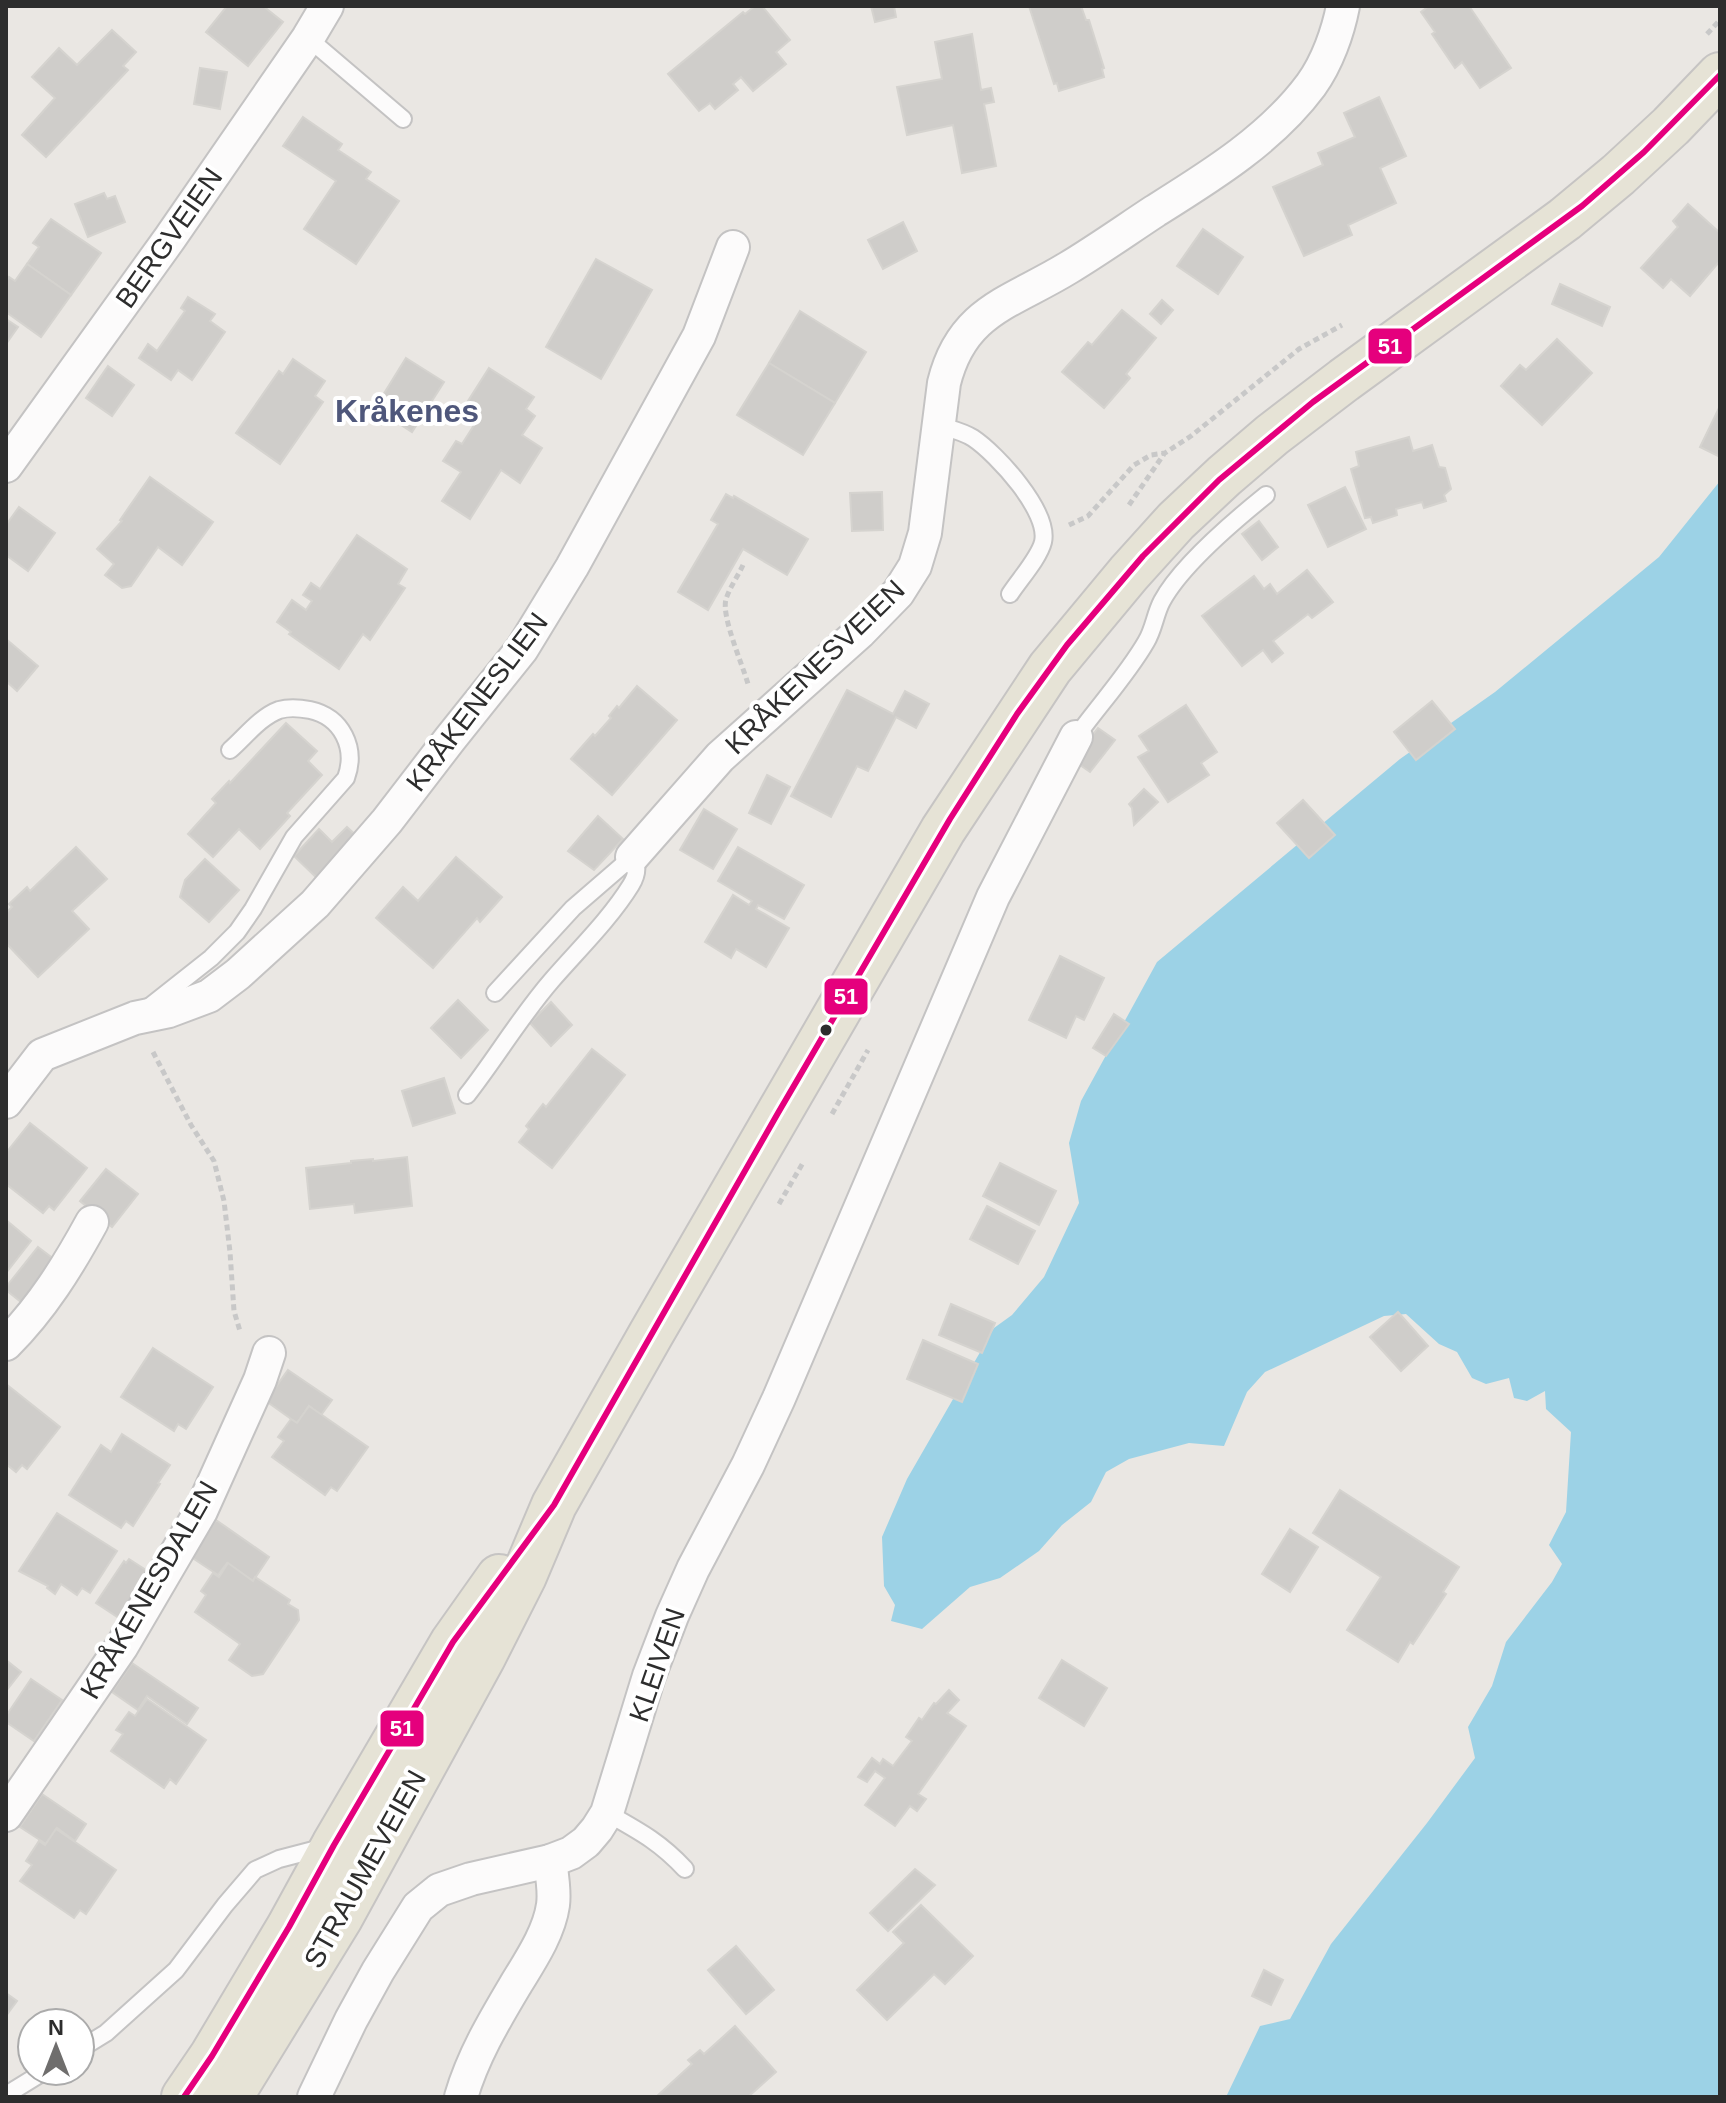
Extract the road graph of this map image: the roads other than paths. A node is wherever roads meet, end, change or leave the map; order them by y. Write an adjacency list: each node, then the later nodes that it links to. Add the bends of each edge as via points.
1 (327, 6): 3 (street, BERGVEIEN)
2 (1343, 6): 7 (street, KRÅKENESVEIEN, via 1312,83 1283,117 1207,178 975,324 949,363)
3 (308, 38): 5 (lane); 8 (street, BERGVEIEN)
4 (1720, 75): 21 (main road, STRAUMEVEIEN, via 1671,126 1565,219 1344,380 1224,476 1089,618 1041,680 943,830)
5 (403, 119)
6 (733, 247): 15 (street, KRÅKENESLIEN, via 699,336 522,649 315,904 209,996)
7 (938, 425): 10 (lane, via 973,438 989,451 1037,511 1044,531 1040,550); 13 (street, KRÅKENESVEIEN, via 925,533 909,578 860,632 720,757)
8 (6, 466)
9 (1266, 495): 11 (lane, via 1186,570 1162,601 1137,656)
10 (1010, 594)
11 (1076, 737): 22 (street, KLEIVEN, via 993,897 779,1398 693,1569 649,1676)
12 (230, 750): 15 (lane, KRÅKENESLIEN, via 268,715 301,708 319,712 343,731 349,769 294,837 237,932)
13 (632, 857): 14 (lane, via 573,908); 16 (lane, via 637,873 631,885 523,1016)
14 (495, 993)
15 (135, 1018): 17 (street, KRÅKENESLIEN, via 42,1055)
16 (467, 1095)
17 (6, 1102)
18 (92, 1222): 19 (street, via 49,1294)
19 (6, 1344)
20 (264, 1367): 23 (street, KRÅKENESDALEN, via 201,1511 122,1646)
21 (554, 1505): 24 (main road, STRAUMEVEIEN, via 453,1642); 29 (main road, STRAUMEVEIEN, via 483,1657 340,1918)
22 (607, 1813): 25 (street, KLEIVEN, via 586,1842); 26 (lane, via 652,1838)
23 (6, 1815)
24 (334, 1845): 27 (lane, via 255,1870 176,1970); 28 (main road, STRAUMEVEIEN)
25 (550, 1861): 30 (street, KLEIVEN, via 439,1890 418,1907 358,2007); 31 (street, via 553,1906 546,1928 482,2043)
26 (685, 1869)
27 (96, 2039)
28 (184, 2097)
29 (230, 2097)
30 (314, 2097)
31 (461, 2097)

